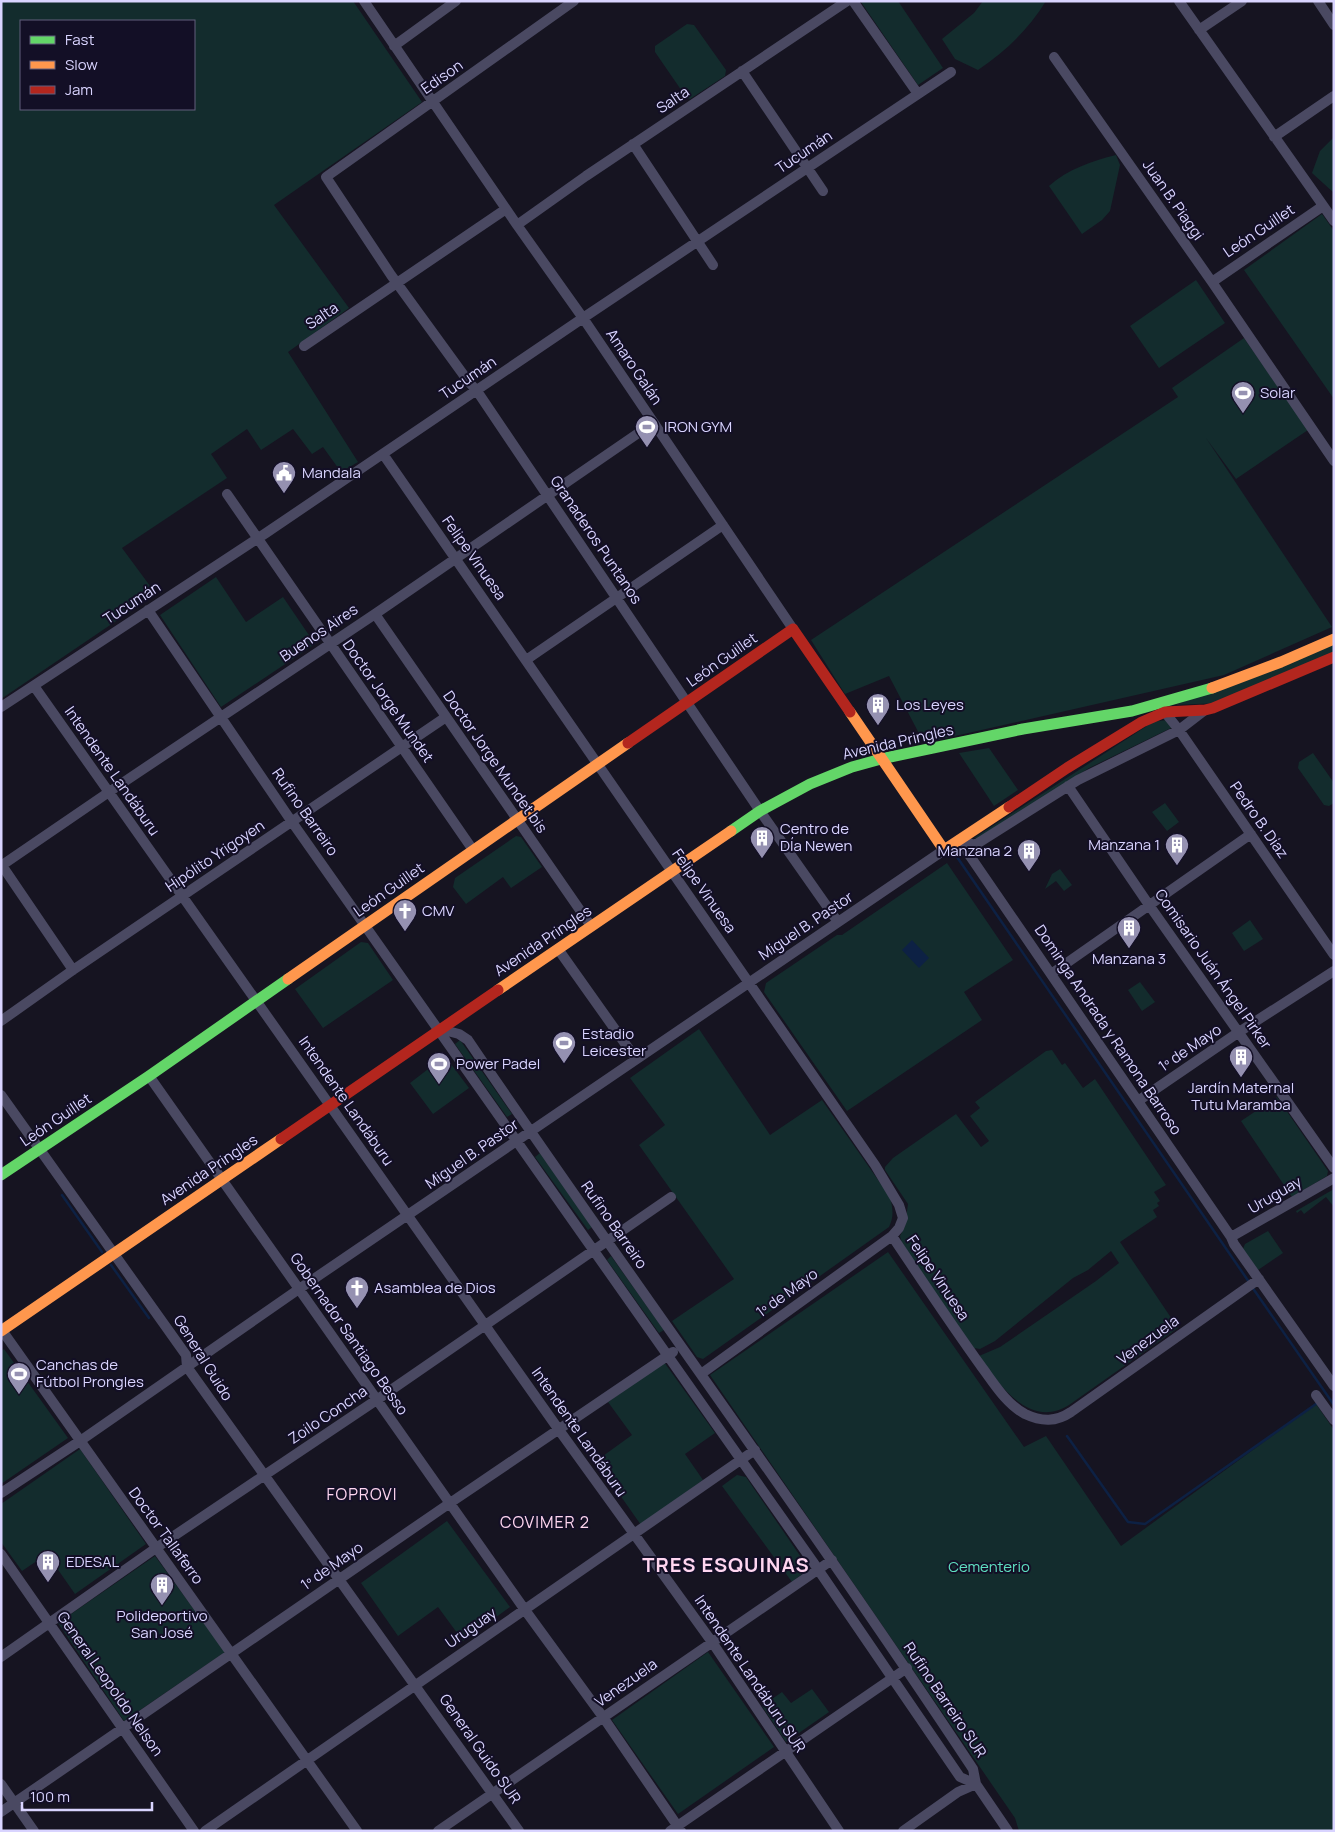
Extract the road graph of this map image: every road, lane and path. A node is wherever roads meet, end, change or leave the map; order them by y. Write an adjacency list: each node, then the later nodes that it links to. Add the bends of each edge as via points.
1 (364, 1): 11 (street, Amaro Galán)
2 (456, 1): 11 (street)
3 (574, 1): 17 (street, Edison)
4 (847, 1): 13 (street, Salta)
5 (852, 1): 15 (street)
6 (1179, 1): 10 (street)
7 (1242, 1): 10 (street)
8 (1318, 1): 9 (street)
9 (1334, 25)
10 (1199, 30): 18 (street)
11 (394, 46): 17 (street, Amaro Galán)
12 (1054, 57): 29 (street, Juan B. Piaggi)
13 (742, 71): 19 (street, Salta); 20 (street)
14 (951, 72): 15 (street, Tucumán)
15 (918, 94): 20 (street, Tucumán)
16 (1334, 96): 18 (street)
17 (432, 103): 21 (street, Edison); 24 (street, Amaro Galán)
18 (1274, 137): 23 (street)
19 (633, 144): 26 (street, Salta); 27 (street)
20 (808, 168): 22 (street); 27 (street, Tucumán)
21 (326, 177): 30 (street, Granaderos Puntanos)
22 (823, 191)
23 (1323, 206): 25 (street); 29 (street, León Guillet)
24 (506, 209): 26 (street, Amaro Galán); 30 (street, Salta)
25 (1334, 220)
26 (516, 225): 31 (street, Amaro Galán)
27 (697, 242): 28 (street); 31 (street, Tucumán)
28 (713, 265)
29 (1212, 282): 36 (street, Juan B. Piaggi)
30 (397, 283): 32 (street, Salta); 33 (street, Granaderos Puntanos)
31 (583, 318): 33 (street, Tucumán); 34 (street, Amaro Galán)
32 (304, 346)
33 (477, 391): 35 (street, Tucumán); 38 (street, Granaderos Puntanos)
34 (653, 423): 38 (street, Buenos Aires); 39 (street, Amaro Galán)
35 (383, 454): 40 (street, Tucumán); 41 (street, Felipe Vinuesa)
36 (1334, 461)
37 (227, 494): 40 (street, Doctor Jorge Mundet)
38 (547, 495): 41 (street, Buenos Aires); 42 (street, Granaderos Puntanos)
39 (724, 525): 42 (street); 45 (street, Amaro Galán)
40 (257, 538): 43 (street, Tucumán); 47 (street, Doctor Jorge Mundet)
41 (456, 558): 44 (street, Buenos Aires); 49 (street, Felipe Vinuesa)
42 (617, 598): 49 (street); 51 (street, Granaderos Puntanos)
43 (148, 610): 50 (street, Tucumán); 55 (street, Rufino Barreiro)
44 (375, 614): 47 (street, Buenos Aires); 56 (street, Doctor Jorge Mundet bis)
45 (793, 630): 51 (main road, León Guillet); 59 (main road, Amaro Galán)
46 (1334, 639): 53 (main road)
47 (330, 644): 55 (street, Buenos Aires); 58 (street, Doctor Jorge Mundet)
48 (1334, 657): 54 (main road)
49 (526, 660): 60 (street, Felipe Vinuesa)
50 (34, 686): 52 (street, Tucumán); 62 (street, Intendente Landáburu)
51 (688, 702): 60 (main road, León Guillet); 63 (street, Granaderos Puntanos)
52 (1, 707)
53 (1162, 708): 54 (main road); 57 (street, Pedro B. Díaz); 59 (main road, Avenida Pringles, via 1023,729); 67 (main road, Miguel B. Pastor)
54 (1205, 710): 57 (street)
55 (221, 717): 62 (street, Buenos Aires); 65 (street, Rufino Barreiro)
56 (446, 717): 58 (street, Hipólito Yrigoyen); 64 (street, Doctor Jorge Mundet bis)
57 (1179, 730): 61 (street); 66 (street, Pedro B. Díaz)
58 (402, 747): 65 (street, Hipólito Yrigoyen); 68 (street, Doctor Jorge Mundet)
59 (881, 759): 63 (main road, Avenida Pringles, via 829,775); 69 (main road, Amaro Galán)
60 (598, 764): 64 (main road, León Guillet); 71 (street, Felipe Vinuesa)
61 (1068, 786): 67 (street, via 975,845); 73 (street, Comisario Juán Ángel Pirker)
62 (109, 792): 70 (street, Buenos Aires); 72 (street, Intendente Landáburu)
63 (760, 810): 71 (main road, Avenida Pringles); 74 (street, Granaderos Puntanos)
64 (517, 820): 68 (main road, León Guillet); 76 (street, Doctor Jorge Mundet bis)
65 (292, 822): 72 (street, Hipólito Yrigoyen); 75 (street, Rufino Barreiro)
66 (1251, 834): 73 (street); 78 (street, Pedro B. Díaz)
67 (959, 840): 69 (main road, Miguel B. Pastor); 81 (street, Dominga Andrada y Ramona Barroso)
68 (473, 850): 75 (main road, León Guillet)
69 (944, 850): 74 (street, Miguel B. Pastor)
70 (2, 865): 79 (street)
71 (671, 872): 76 (main road, Avenida Pringles); 82 (street, Felipe Vinuesa)
72 (183, 896): 79 (street, Hipólito Yrigoyen); 83 (street, Intendente Landáburu)
73 (1149, 905): 81 (street); 86 (street, Comisario Juán Ángel Pirker)
74 (838, 922): 82 (street, Miguel B. Pastor)
75 (366, 924): 83 (main road, León Guillet); 85 (street, Rufino Barreiro)
76 (591, 926): 77 (main road, Avenida Pringles)
77 (558, 949): 85 (main road, Avenida Pringles); 87 (street)
78 (1334, 955)
79 (73, 970): 84 (street, Hipólito Yrigoyen)
80 (1334, 971): 86 (street, 1º de Mayo)
81 (1051, 974): 90 (street, Dominga Andrada y Ramona Barroso)
82 (749, 982): 87 (street, Miguel B. Pastor); 101 (street, Felipe Vinuesa, via 899,1205 903,1218)
83 (257, 1001): 88 (main road, León Guillet); 91 (street, Intendente Landáburu)
84 (1, 1021)
85 (440, 1029): 91 (main road, Avenida Pringles); 92 (street, Rufino Barreiro, via 468,1040); 93 (street, Rufino Barreiro)
86 (1239, 1032): 90 (street, 1º de Mayo); 95 (street, Comisario Juán Ángel Pirker)
87 (636, 1060): 92 (street, Miguel B. Pastor)
88 (149, 1076): 94 (main road, León Guillet); 98 (street, Gobernador Santiago Besso)
89 (1, 1095): 94 (street, General Guido)
90 (1138, 1101): 102 (street, Dominga Andrada y Ramona Barroso)
91 (330, 1105): 98 (main road, Avenida Pringles); 100 (street, Intendente Landáburu)
92 (530, 1132): 93 (street, Miguel B. Pastor); 103 (street, Rufino Barreiro)
93 (518, 1141): 100 (street, Miguel B. Pastor); 104 (street, Rufino Barreiro)
94 (40, 1148): 96 (main road, León Guillet); 105 (street, General Guido)
95 (1334, 1168)
96 (1, 1175)
97 (1334, 1178): 102 (street, Uruguay)
98 (221, 1179): 105 (main road, Avenida Pringles); 107 (street, Gobernador Santiago Besso)
99 (671, 1198): 103 (street, Zoilo Concha)
100 (408, 1216): 107 (street, Miguel B. Pastor); 108 (street, Intendente Landáburu)
101 (892, 1236): 113 (street, 1º de Mayo); 117 (street, Felipe Vinuesa, via 970,1350 1013,1405 1040,1419 1054,1420)
102 (1231, 1236): 106 (street, Dominga Andrada y Ramona Barroso)
103 (607, 1242): 104 (street, Zoilo Concha); 110 (street, Rufino Barreiro)
104 (595, 1250): 108 (street, Zoilo Concha); 111 (street, Rufino Barreiro)
105 (114, 1253): 109 (main road, Avenida Pringles); 112 (street, General Guido, via 186,1355)
106 (1259, 1279): 114 (street, Dominga Andrada y Ramona Barroso); 117 (street, Venezuela)
107 (299, 1289): 112 (street, Miguel B. Pastor); 116 (street, Gobernador Santiago Besso)
108 (485, 1325): 116 (street, Zoilo Concha); 119 (street, Intendente Landáburu)
109 (2, 1330): 120 (street, Doctor Tallaferro)
110 (681, 1346): 111 (street, 1º de Mayo); 113 (street, Rufino Barreiro)
111 (669, 1356): 119 (street, 1º de Mayo); 122 (street, Rufino Barreiro)
112 (188, 1367): 120 (street, Miguel B. Pastor); 123 (street, General Guido)
113 (701, 1374): 121 (street, Rufino Barreiro)
114 (1332, 1380)
115 (1316, 1395): 118 (street)
116 (378, 1399): 123 (street, Zoilo Concha); 125 (street, Gobernador Santiago Besso)
117 (1066, 1415)
118 (1334, 1420)
119 (559, 1430): 125 (street, 1º de Mayo); 126 (street, Intendente Landáburu)
120 (80, 1441): 124 (street, Miguel B. Pastor); 127 (street, Doctor Tallaferro)
121 (754, 1450): 122 (street, Uruguay); 129 (street, Rufino Barreiro SUR)
122 (741, 1459): 126 (street, Uruguay); 130 (street, Rufino Barreiro SUR)
123 (265, 1475): 127 (street, Zoilo Concha); 131 (street, General Guido)
124 (1, 1494)
125 (450, 1503): 131 (street, 1º de Mayo); 132 (street, Gobernador Santiago Besso)
126 (633, 1534): 132 (street, Uruguay); 134 (street, Intendente Landáburu SUR)
127 (156, 1548): 133 (street, Zoilo Concha); 135 (street, Doctor Tallaferro)
128 (1, 1554): 133 (street, General Leopoldo Nelson)
129 (832, 1560): 130 (street, Venezuela); 137 (street, Rufino Barreiro SUR)
130 (818, 1569): 134 (street, Venezuela); 138 (street, Rufino Barreiro SUR)
131 (340, 1579): 135 (street, 1º de Mayo); 139 (street, General Guido)
132 (525, 1610): 139 (street, Uruguay); 140 (street, Gobernador Santiago Besso)
133 (50, 1622): 136 (street, Zoilo Concha); 141 (street, General Leopoldo Nelson)
134 (712, 1642): 140 (street, Venezuela); 142 (street, Intendente Landáburu SUR)
135 (231, 1654): 141 (street, 1º de Mayo); 143 (street, Doctor Tallaferro)
136 (1, 1657)
137 (906, 1668): 138 (street); 145 (street, Rufino Barreiro SUR, via 973,1768)
138 (892, 1678): 142 (street); 145 (street, Rufino Barreiro SUR, via 960,1777)
139 (416, 1685): 143 (street, Uruguay); 146 (street, General Guido SUR)
140 (603, 1717): 146 (street, Venezuela); 149 (street, Gobernador Santiago Besso)
141 (123, 1727): 147 (street, 1º de Mayo); 151 (street, General Leopoldo Nelson)
142 (785, 1752): 149 (street); 156 (street, Intendente Landáburu SUR)
143 (308, 1760): 152 (street, Uruguay); 153 (street, Doctor Tallaferro)
144 (1, 1784): 147 (street)
145 (976, 1784): 157 (street, via 958,1792); 158 (street)
146 (493, 1793): 154 (street, Venezuela); 155 (street, General Guido SUR)
147 (14, 1803): 148 (street, 1º de Mayo); 150 (street)
148 (1, 1812)
149 (676, 1829)
150 (34, 1831)
151 (194, 1831)
152 (205, 1831)
153 (357, 1831)
154 (438, 1831)
155 (519, 1831)
156 (839, 1831)
157 (903, 1831)
158 (1008, 1831)

